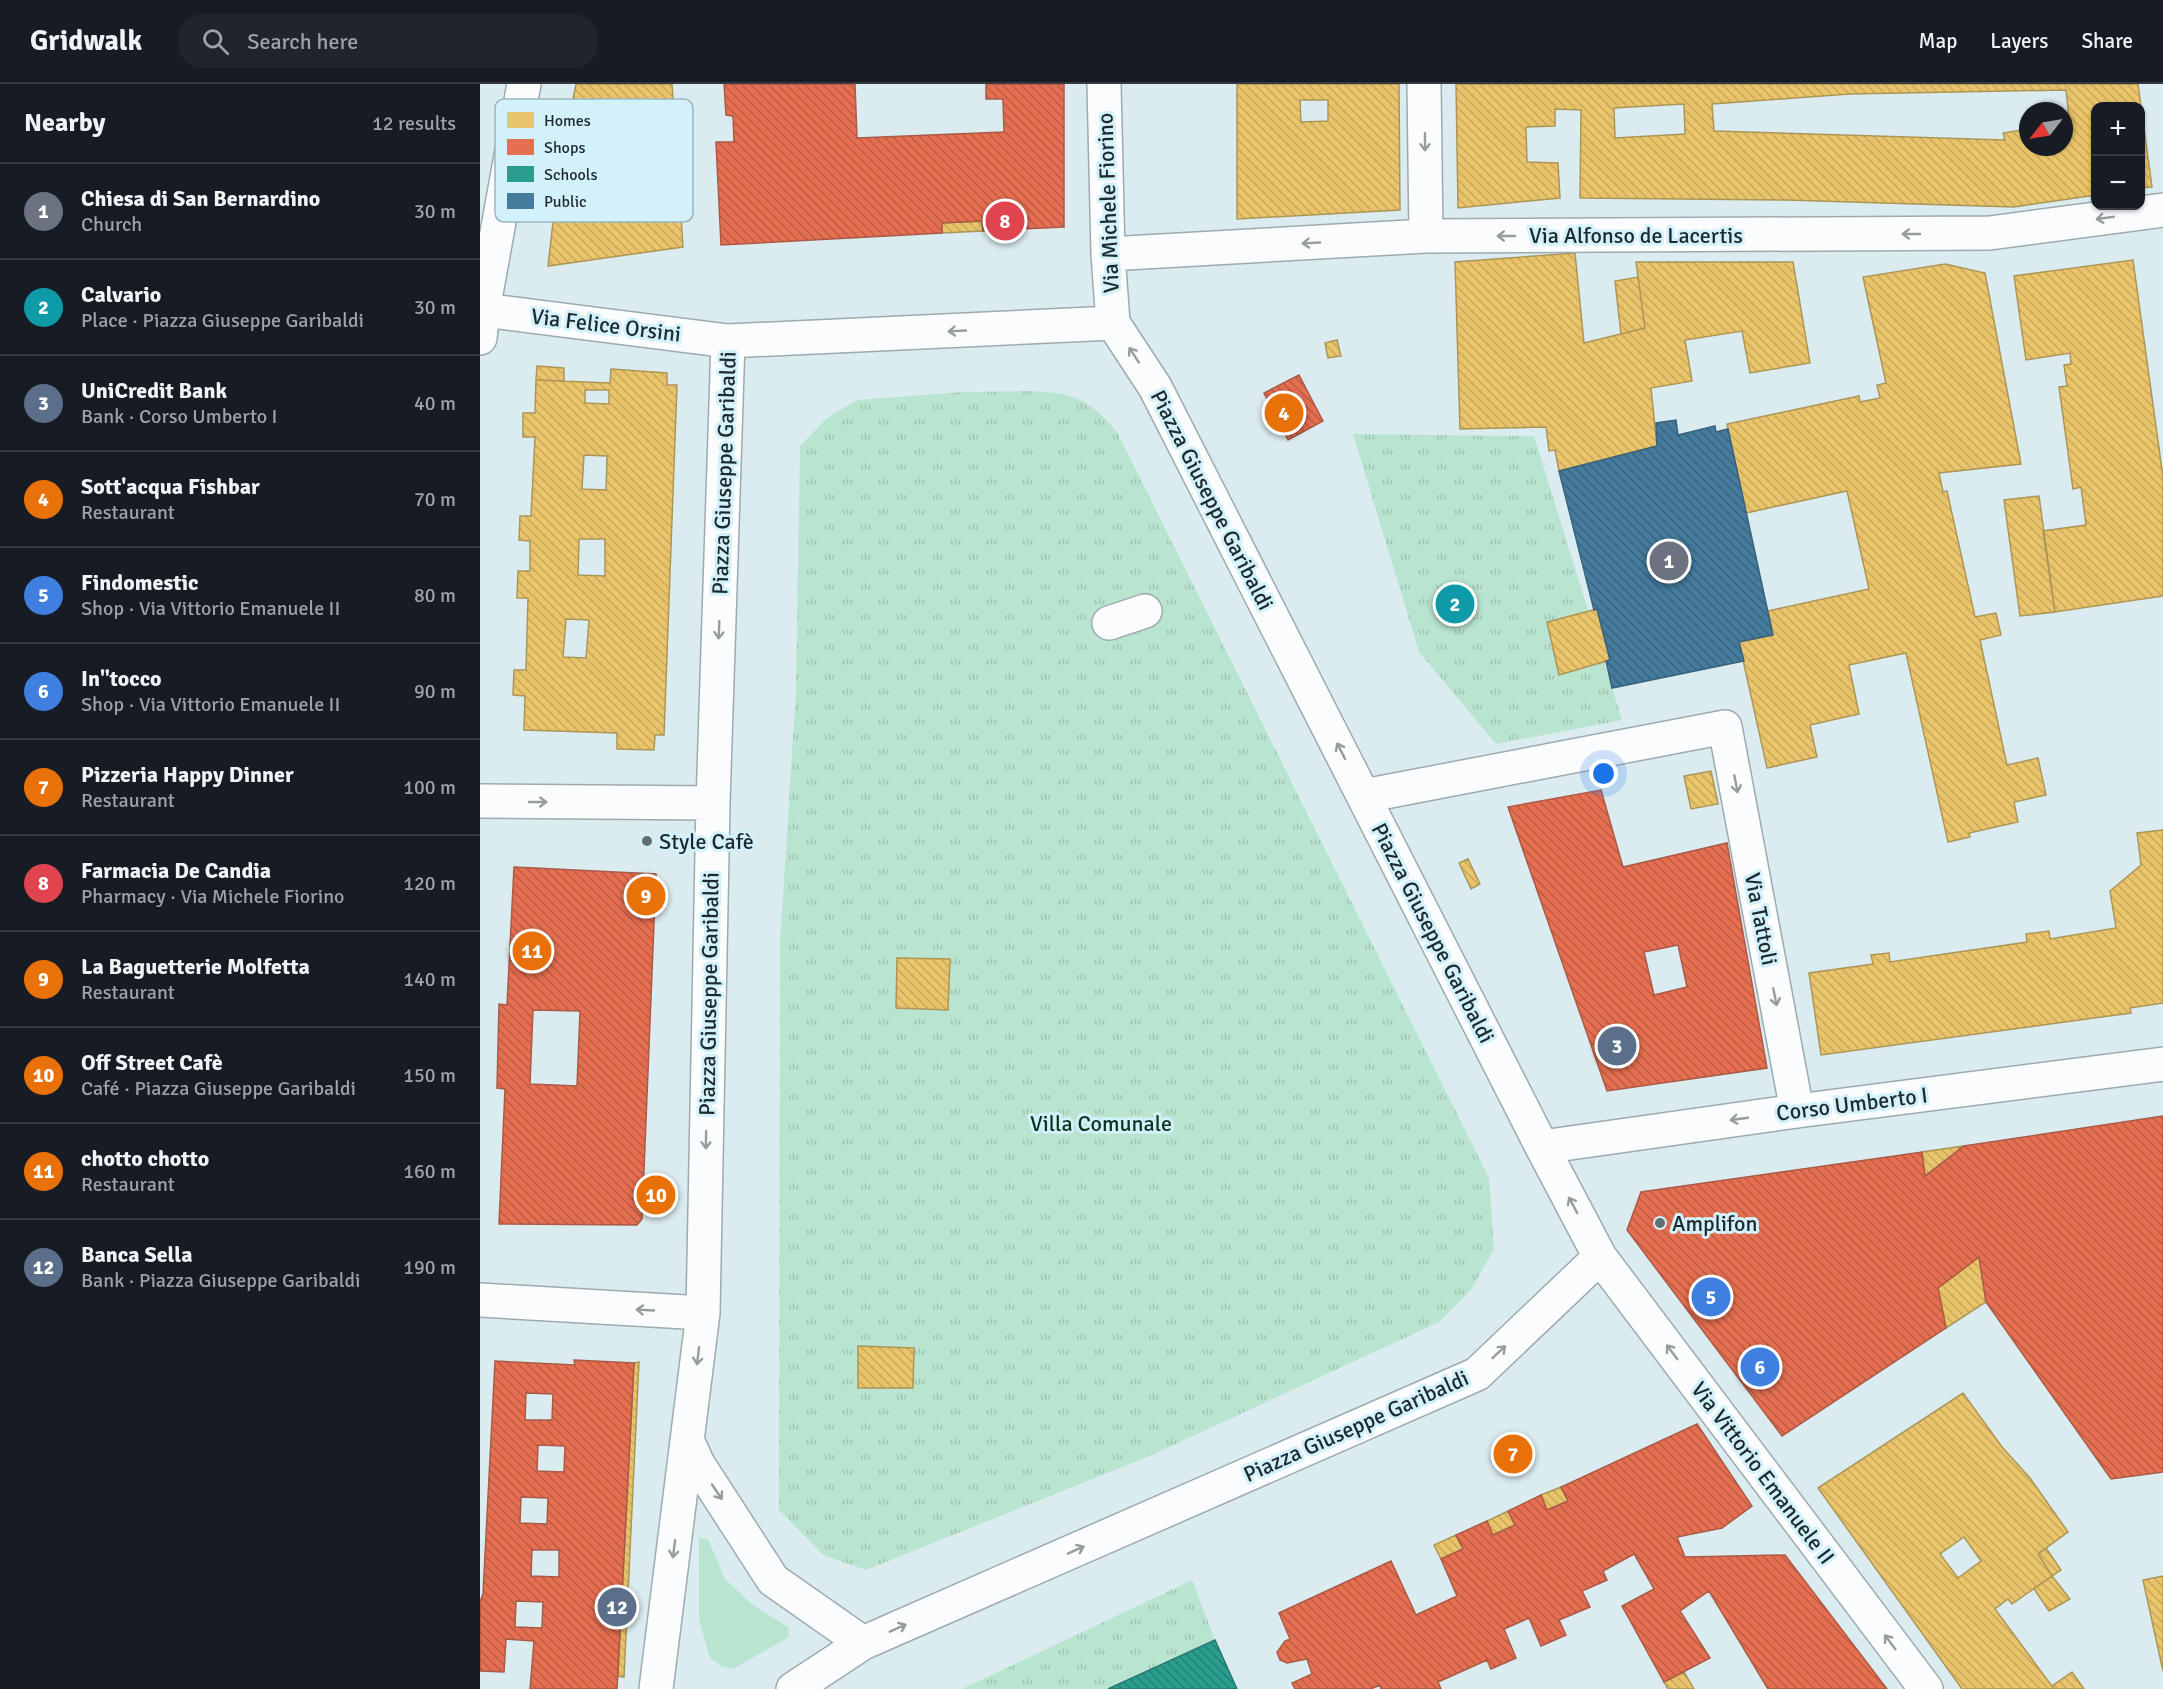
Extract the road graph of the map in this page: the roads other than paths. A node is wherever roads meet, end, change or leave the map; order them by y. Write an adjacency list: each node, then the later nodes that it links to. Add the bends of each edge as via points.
1 (524, 84): 4 (street)
2 (1104, 84): 8 (street, Via Michele Fiorino)
3 (1424, 84): 7 (street, one-way to 7)
4 (521, 99)
5 (2163, 210): 7 (street, Via Alfonso de Lacertis, one-way to 7, via 1990,233)
6 (500, 222): 10 (street)
7 (1425, 236): 8 (street, Via Alfonso de Lacertis, one-way to 8)
8 (1108, 254): 9 (street, Via Michele Fiorino)
9 (1113, 323): 11 (street, Piazza Giuseppe Garibaldi, one-way to 11); 14 (street, Piazza Giuseppe Garibaldi, one-way to 9, via 1155,387)
10 (482, 324): 11 (street, Via Felice Orsini)
11 (728, 341): 16 (street, Piazza Giuseppe Garibaldi, one-way to 16)
12 (1145, 611): 13 (street)
13 (1109, 623)
14 (1364, 796): 18 (street, Via Tattoli, one-way to 18, via 1725,727); 19 (street, Piazza Giuseppe Garibaldi)
15 (480, 801): 16 (street, one-way to 16)
16 (713, 802): 22 (street, Piazza Giuseppe Garibaldi, one-way to 22)
17 (2163, 1064): 18 (street, Corso Umberto I)
18 (1797, 1111): 19 (street, Corso Umberto I, one-way to 19)
19 (1542, 1147): 20 (street, Piazza Giuseppe Garibaldi, one-way to 19)
20 (1600, 1257): 24 (street, Piazza Giuseppe Garibaldi, one-way to 20, via 1476,1374); 27 (street, Via Vittorio Emanuele II, one-way to 20)
21 (480, 1300): 22 (street, one-way to 21)
22 (703, 1313): 23 (street, Piazza Giuseppe Garibaldi, one-way to 23)
23 (688, 1442): 24 (street, one-way to 24, via 772,1580); 25 (street, Piazza Giuseppe Garibaldi, one-way to 25)
24 (863, 1643): 26 (street, Piazza Giuseppe Garibaldi)
25 (656, 1689)
26 (793, 1689)
27 (1926, 1689)

